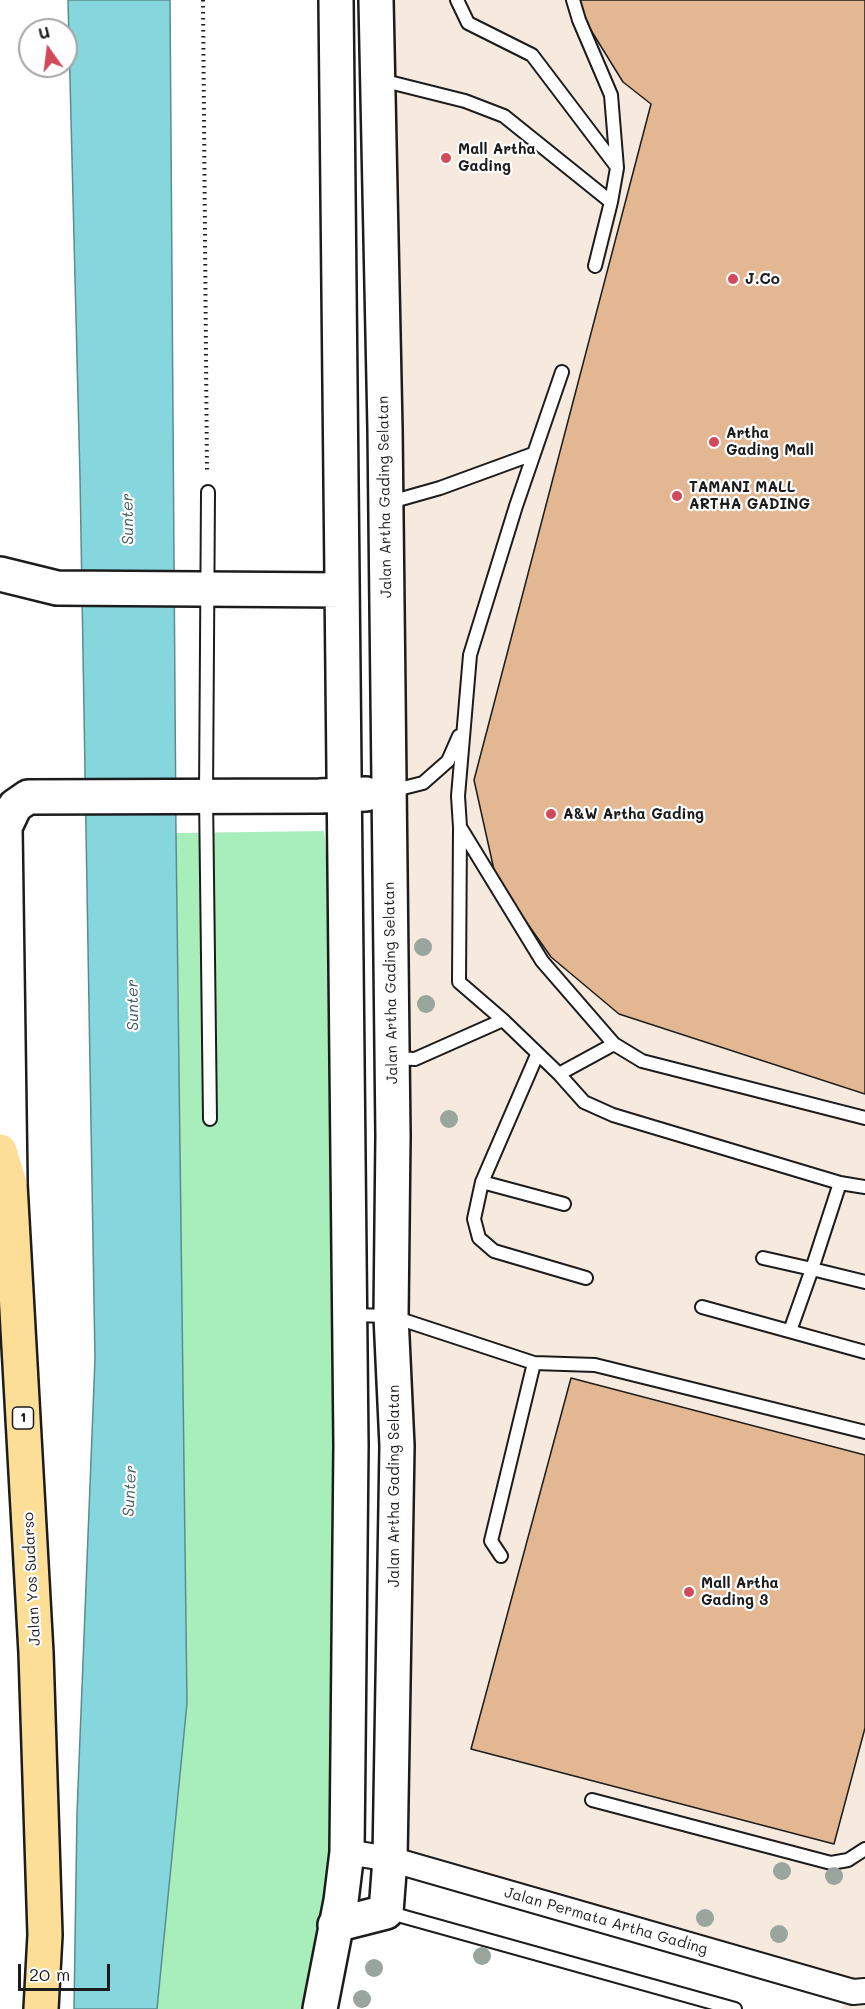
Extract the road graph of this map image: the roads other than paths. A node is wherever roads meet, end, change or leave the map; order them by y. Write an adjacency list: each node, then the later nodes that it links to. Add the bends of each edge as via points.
1 (336, 0): 5 (street, Jalan Artha Gading Selatan)
2 (376, 0): 6 (street, Jalan Artha Gading Selatan)
3 (457, 0): 7 (lane, via 468,23 532,55)
4 (573, 0): 7 (lane, via 611,95)
5 (337, 75): 6 (street); 16 (street, Jalan Artha Gading Selatan)
6 (376, 78): 8 (lane, via 465,101 504,116); 13 (street, Jalan Artha Gading Selatan)
7 (617, 168): 8 (lane)
8 (611, 202): 9 (lane)
9 (595, 266)
10 (562, 372): 11 (lane)
11 (533, 454): 13 (lane); 17 (lane, via 470,655)
12 (208, 492): 15 (lane)
13 (386, 503): 18 (street, Jalan Artha Gading Selatan)
14 (0, 574): 15 (street, via 57,588)
15 (205, 589): 16 (street); 20 (lane)
16 (334, 590): 19 (street, Jalan Artha Gading Selatan)
17 (463, 727): 18 (lane, via 448,761 423,783); 21 (lane)
18 (389, 792): 19 (street); 26 (street, Jalan Artha Gading Selatan)
19 (331, 796): 20 (street); 25 (street, Jalan Artha Gading Selatan)
20 (211, 797): 29 (lane); 33 (street, via 28,797 15,806 5,827)
21 (460, 827): 22 (lane, via 459,982); 23 (lane, via 542,961)
22 (503, 1020): 24 (lane); 26 (lane, via 415,1059)
23 (614, 1044): 27 (lane); 28 (lane, via 642,1060)
24 (537, 1054): 27 (lane); 31 (lane)
25 (347, 1057): 26 (street); 41 (street, Jalan Artha Gading Selatan)
26 (391, 1057): 42 (street, Jalan Artha Gading Selatan)
27 (559, 1074): 32 (lane, via 584,1102 613,1115)
28 (865, 1118)
29 (210, 1119)
30 (0, 1151): 33 (highway, Jalan Yos Sudarso / 1)
31 (482, 1182): 35 (lane); 38 (lane, via 474,1219 479,1238 494,1251)
32 (840, 1183): 34 (lane); 37 (lane)
33 (10, 1184): 54 (highway, Jalan Yos Sudarso / 1, via 36,1653 45,1935)
34 (865, 1186)
35 (564, 1204)
36 (763, 1258): 37 (lane)
37 (812, 1269): 39 (lane); 43 (lane)
38 (586, 1278)
39 (865, 1282)
40 (702, 1307): 43 (lane)
41 (348, 1315): 42 (lane); 50 (street, Jalan Artha Gading Selatan, via 351,1445)
42 (391, 1316): 45 (lane); 51 (street, Jalan Artha Gading Selatan, via 397,1446)
43 (790, 1331): 44 (lane)
44 (865, 1352)
45 (534, 1363): 46 (lane, via 595,1365); 47 (lane, via 491,1541)
46 (865, 1432)
47 (501, 1556)
48 (592, 1800): 49 (lane, via 831,1863 848,1860)
49 (865, 1849)
50 (347, 1852): 51 (street, Jalan Permata Artha Gading); 52 (street, Jalan Artha Gading Selatan)
51 (390, 1859): 52 (street, Jalan Artha Gading Selatan); 53 (street, Jalan Permata Artha Gading, via 853,1992)
52 (356, 1910): 55 (street, Jalan Artha Gading Selatan); 56 (lane)
53 (865, 1991)
54 (41, 2009)
55 (320, 2009)
56 (735, 2009)

